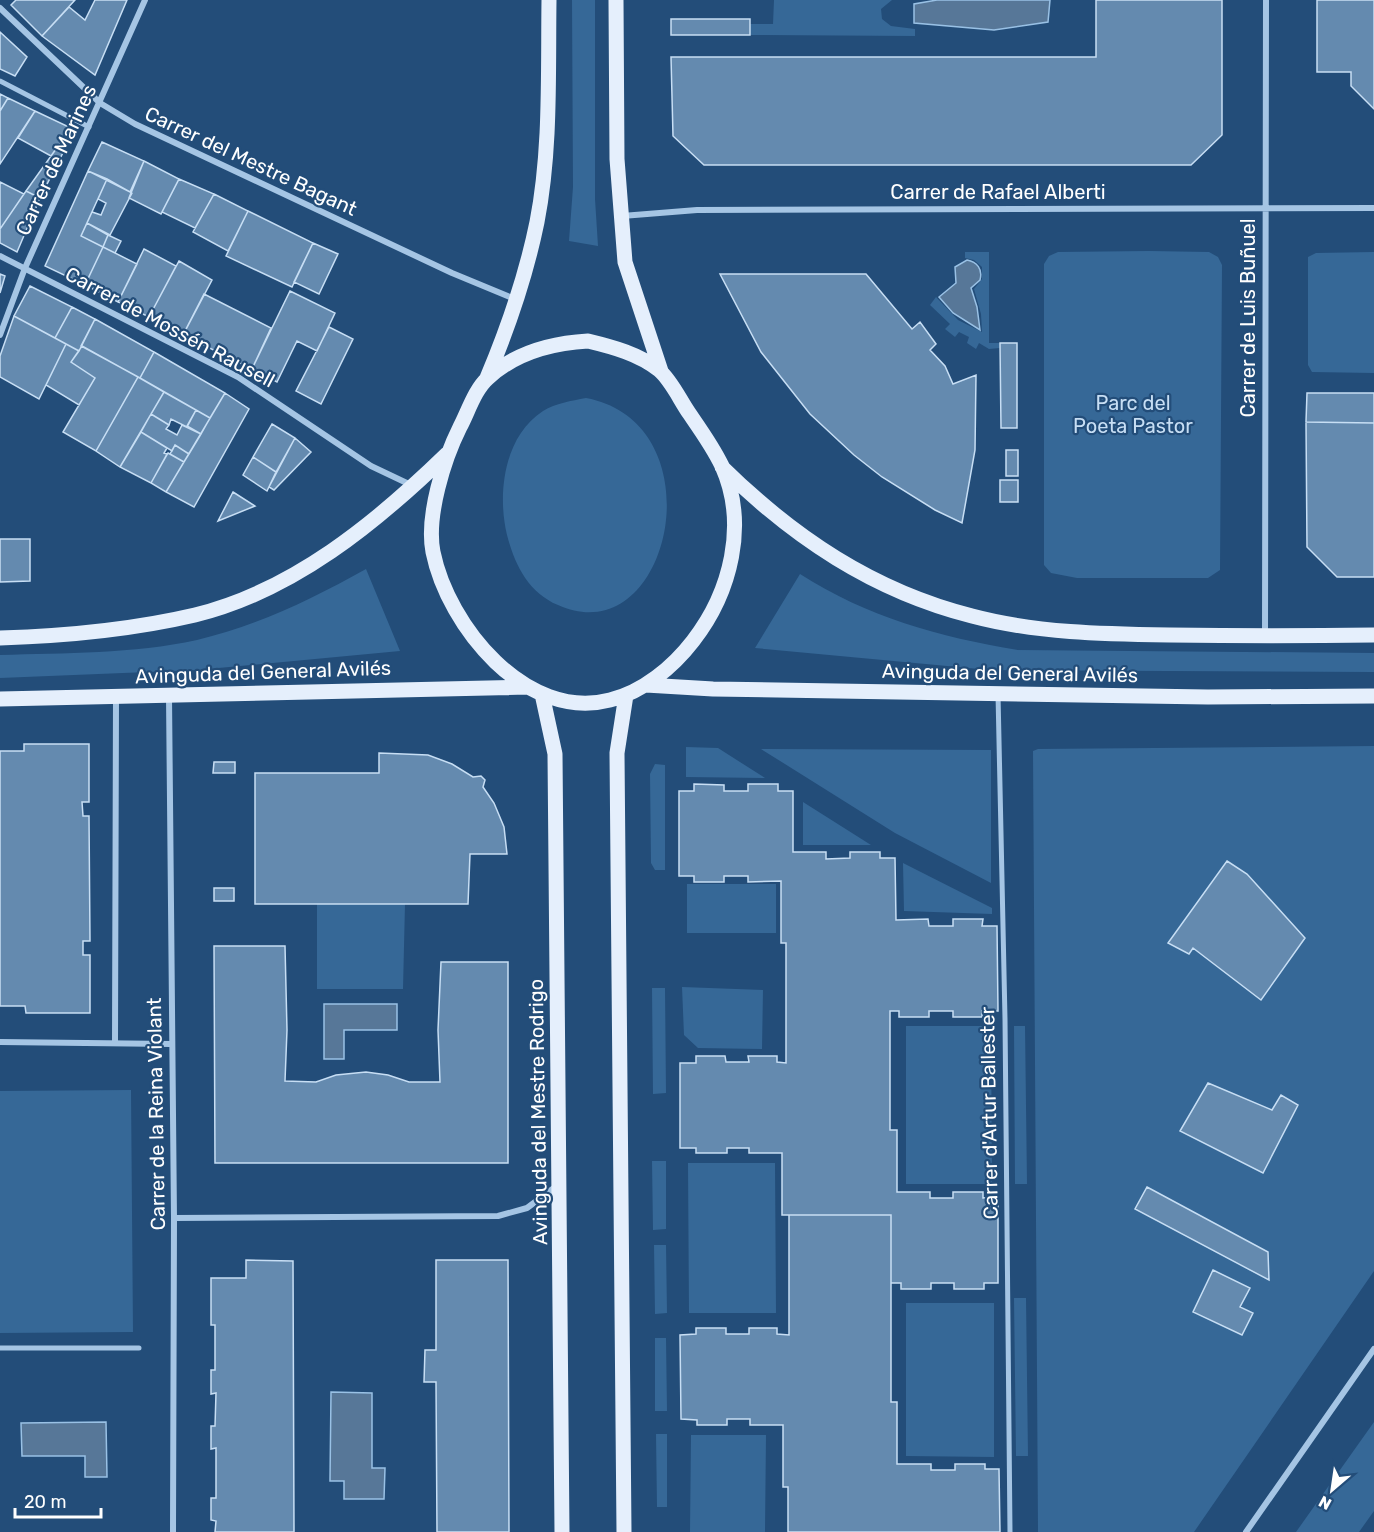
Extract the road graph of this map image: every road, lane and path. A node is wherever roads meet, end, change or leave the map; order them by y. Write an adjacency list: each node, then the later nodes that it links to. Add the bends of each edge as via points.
1 (145, 0): 7 (street, Carrer de Marines)
2 (549, 0): 14 (main road, via 543,181)
3 (615, 0): 11 (main road)
4 (1266, 0): 10 (street, Carrer de Luis Buñuel)
5 (0, 8): 7 (street, Carrer del Mestre Bagant)
6 (0, 81): 8 (street)
7 (100, 103): 8 (street, Carrer de Marines); 14 (street, Carrer del Mestre Bagant, via 135,124)
8 (89, 127): 13 (street, Carrer de Marines)
9 (1374, 208): 10 (street, Carrer de Rafael Alberti)
10 (1264, 209): 11 (street, Carrer de Rafael Alberti, via 709,210); 22 (street, Carrer de Luis Buñuel)
11 (621, 216): 16 (main road, via 627,270)
12 (0, 256): 13 (street, Carrer de Mossén Rausell)
13 (25, 268): 15 (street, Carrer de Marines); 20 (street, Carrer de Mossén Rausell, via 238,377 371,466)
14 (517, 300): 17 (main road)
15 (0, 335)
16 (661, 371): 17 (main road, via 627,351 588,340 561,343 521,356); 19 (main road)
17 (486, 378): 18 (main road)
18 (447, 454): 20 (main road); 25 (main road, via 437,493 432,550 440,576 451,603 480,648)
19 (722, 466): 22 (main road, Avinguda del General Avilés, via 761,506 809,542 888,586 970,616 1066,631); 24 (main road, via 735,540 728,574 703,628 685,651)
20 (414, 486): 23 (main road, via 351,538 299,572 197,615 98,632)
21 (1374, 635): 22 (main road, Avinguda del General Avilés)
22 (1265, 636)
23 (0, 638)
24 (646, 685): 27 (main road, Avinguda del General Avilés); 28 (main road)
25 (527, 687): 26 (main road); 29 (main road, Avinguda del General Avilés)
26 (542, 694): 28 (main road, via 592,702); 36 (main road, Avinguda del Mestre Rodrigo, via 555,754)
27 (998, 694): 30 (main road, Avinguda del General Avilés); 44 (street, Carrer d'Artur Ballester)
28 (626, 695): 43 (main road, via 617,753)
29 (169, 696): 31 (main road, Avinguda del General Avilés); 35 (street, Carrer de la Reina Violant)
30 (1374, 696)
31 (116, 698): 32 (main road, Avinguda del General Avilés); 34 (street, Carrer de la Reina Violant)
32 (0, 699)
33 (0, 1042): 34 (street)
34 (115, 1043): 35 (street)
35 (171, 1044): 37 (street, Carrer de la Reina Violant)
36 (561, 1182): 37 (street, via 527,1208 498,1216); 42 (main road, Avinguda del Mestre Rodrigo)
37 (174, 1218): 41 (street, Carrer de la Reina Violant)
38 (0, 1348): 39 (street)
39 (139, 1348)
40 (1374, 1349): 45 (street)
41 (173, 1532)
42 (562, 1532)
43 (624, 1532)
44 (1010, 1532)
45 (1246, 1532)

